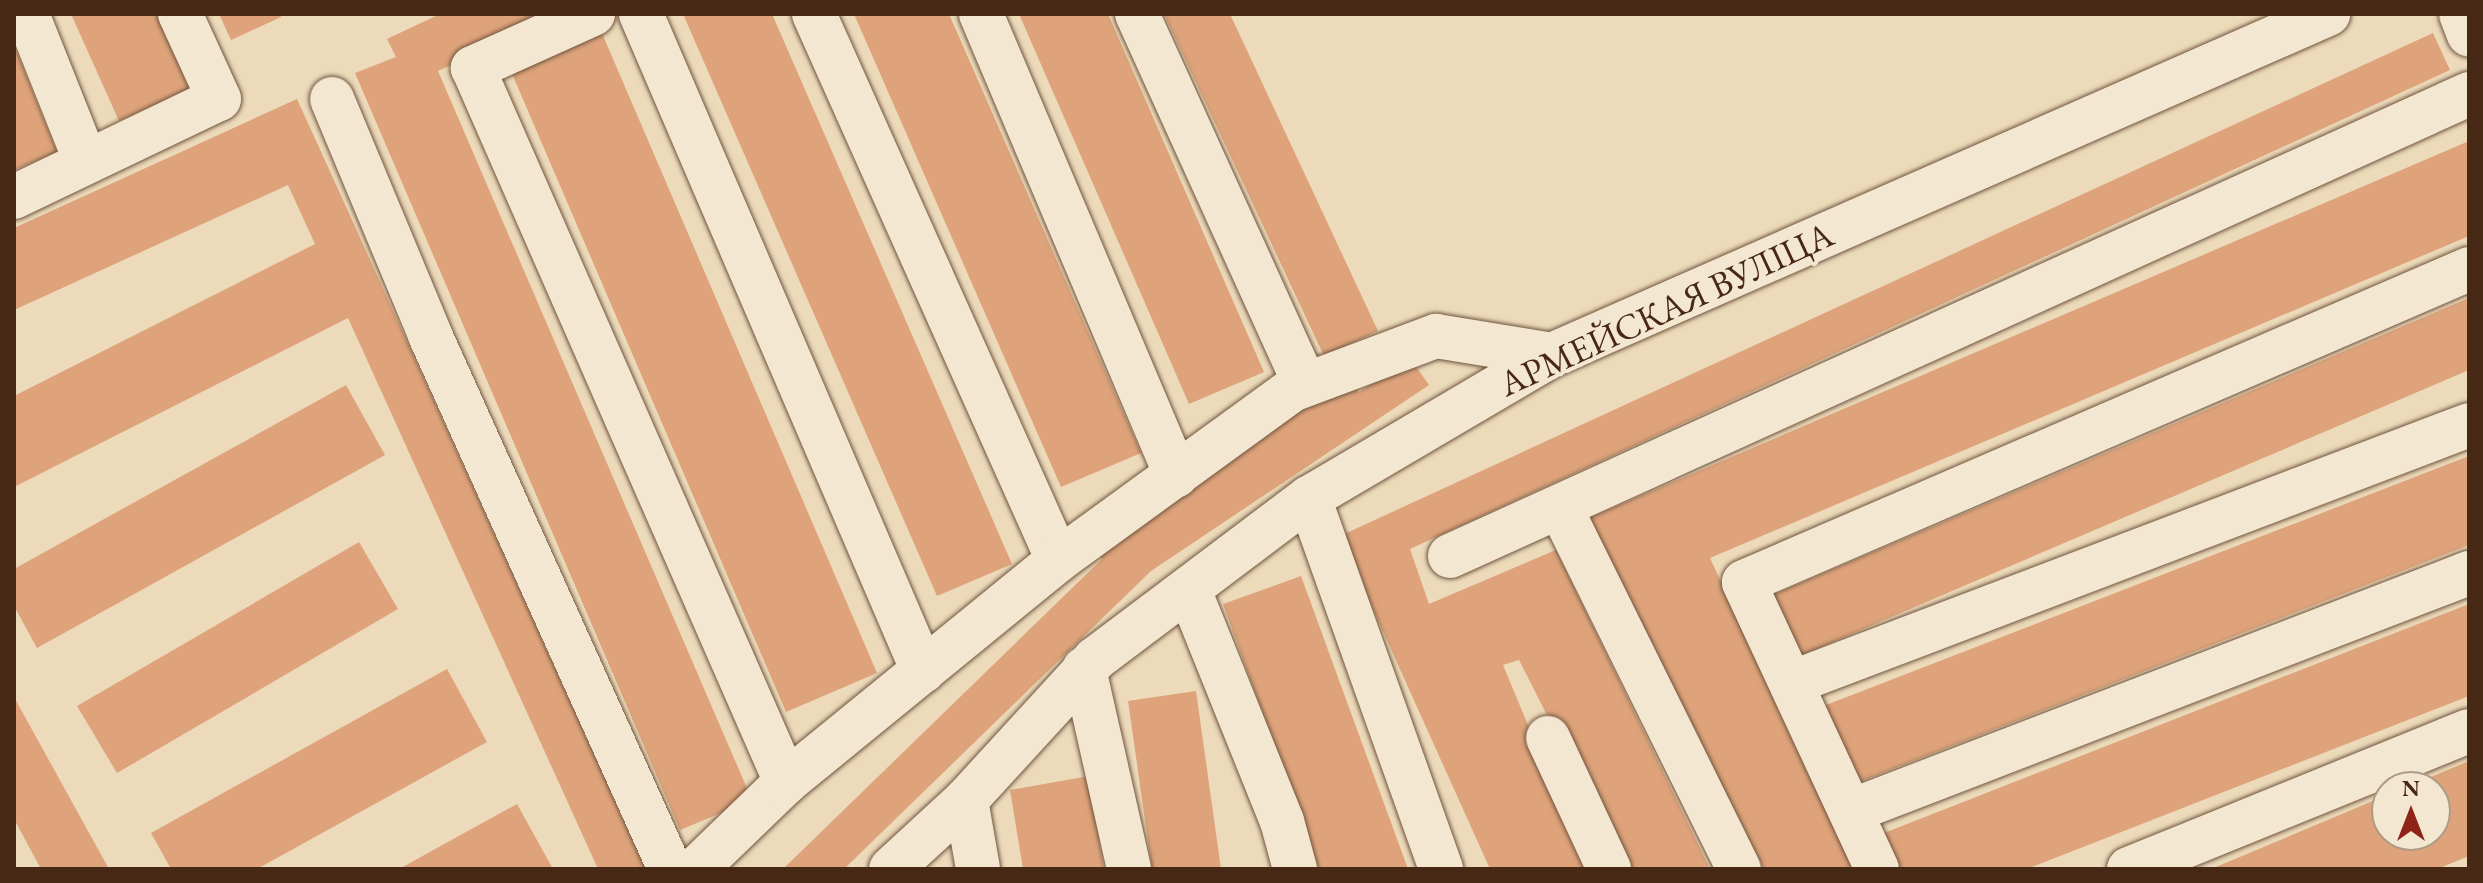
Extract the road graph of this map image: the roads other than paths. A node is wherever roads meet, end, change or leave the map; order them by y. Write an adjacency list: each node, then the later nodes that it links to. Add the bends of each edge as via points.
1 (27, 14): 13 (street)
2 (180, 14): 13 (street, via 219,99)
3 (593, 14): 31 (street, via 473,68)
4 (641, 14): 27 (street)
5 (814, 14): 23 (street)
6 (981, 14): 19 (street)
7 (1137, 14): 17 (street)
8 (2328, 14): 16 (street, АРМЕЙСКАЯ ВУЛІЦА)
9 (2461, 14): 10 (street)
10 (2469, 35)
11 (2469, 94): 21 (street)
12 (332, 99): 34 (street, via 430,335)
13 (86, 162): 14 (street)
14 (14, 197)
15 (2469, 269): 28 (street, via 1744,582)
16 (1552, 355): 17 (street, via 1436,336); 20 (street, АРМЕЙСКАЯ ВУЛІЦА)
17 (1305, 384): 19 (street)
18 (2469, 425): 28 (street)
19 (1176, 475): 23 (street)
20 (1309, 498): 25 (street, АРМЕЙСКАЯ ВУЛІЦА); 40 (street)
21 (1560, 507): 22 (street); 42 (street)
22 (1450, 556)
23 (1058, 560): 27 (street)
24 (2469, 573): 33 (street)
25 (1189, 590): 26 (street, АРМЕЙСКАЯ ВУЛІЦА); 39 (street, via 1282,821)
26 (1084, 669): 32 (street, АРМЕЙСКАЯ ВУЛІЦА); 38 (street)
27 (923, 671): 31 (street)
28 (1791, 683): 33 (street)
29 (2469, 731): 44 (street)
30 (1548, 738): 41 (street)
31 (786, 782): 35 (street)
32 (966, 800): 36 (street, АРМЕЙСКАЯ ВУЛІЦА); 37 (street)
33 (1851, 811): 43 (street)
34 (670, 869)
35 (696, 869)
36 (891, 869)
37 (978, 869)
38 (1129, 869)
39 (1295, 869)
40 (1441, 869)
41 (1609, 869)
42 (1739, 869)
43 (1877, 869)
44 (2129, 869)

